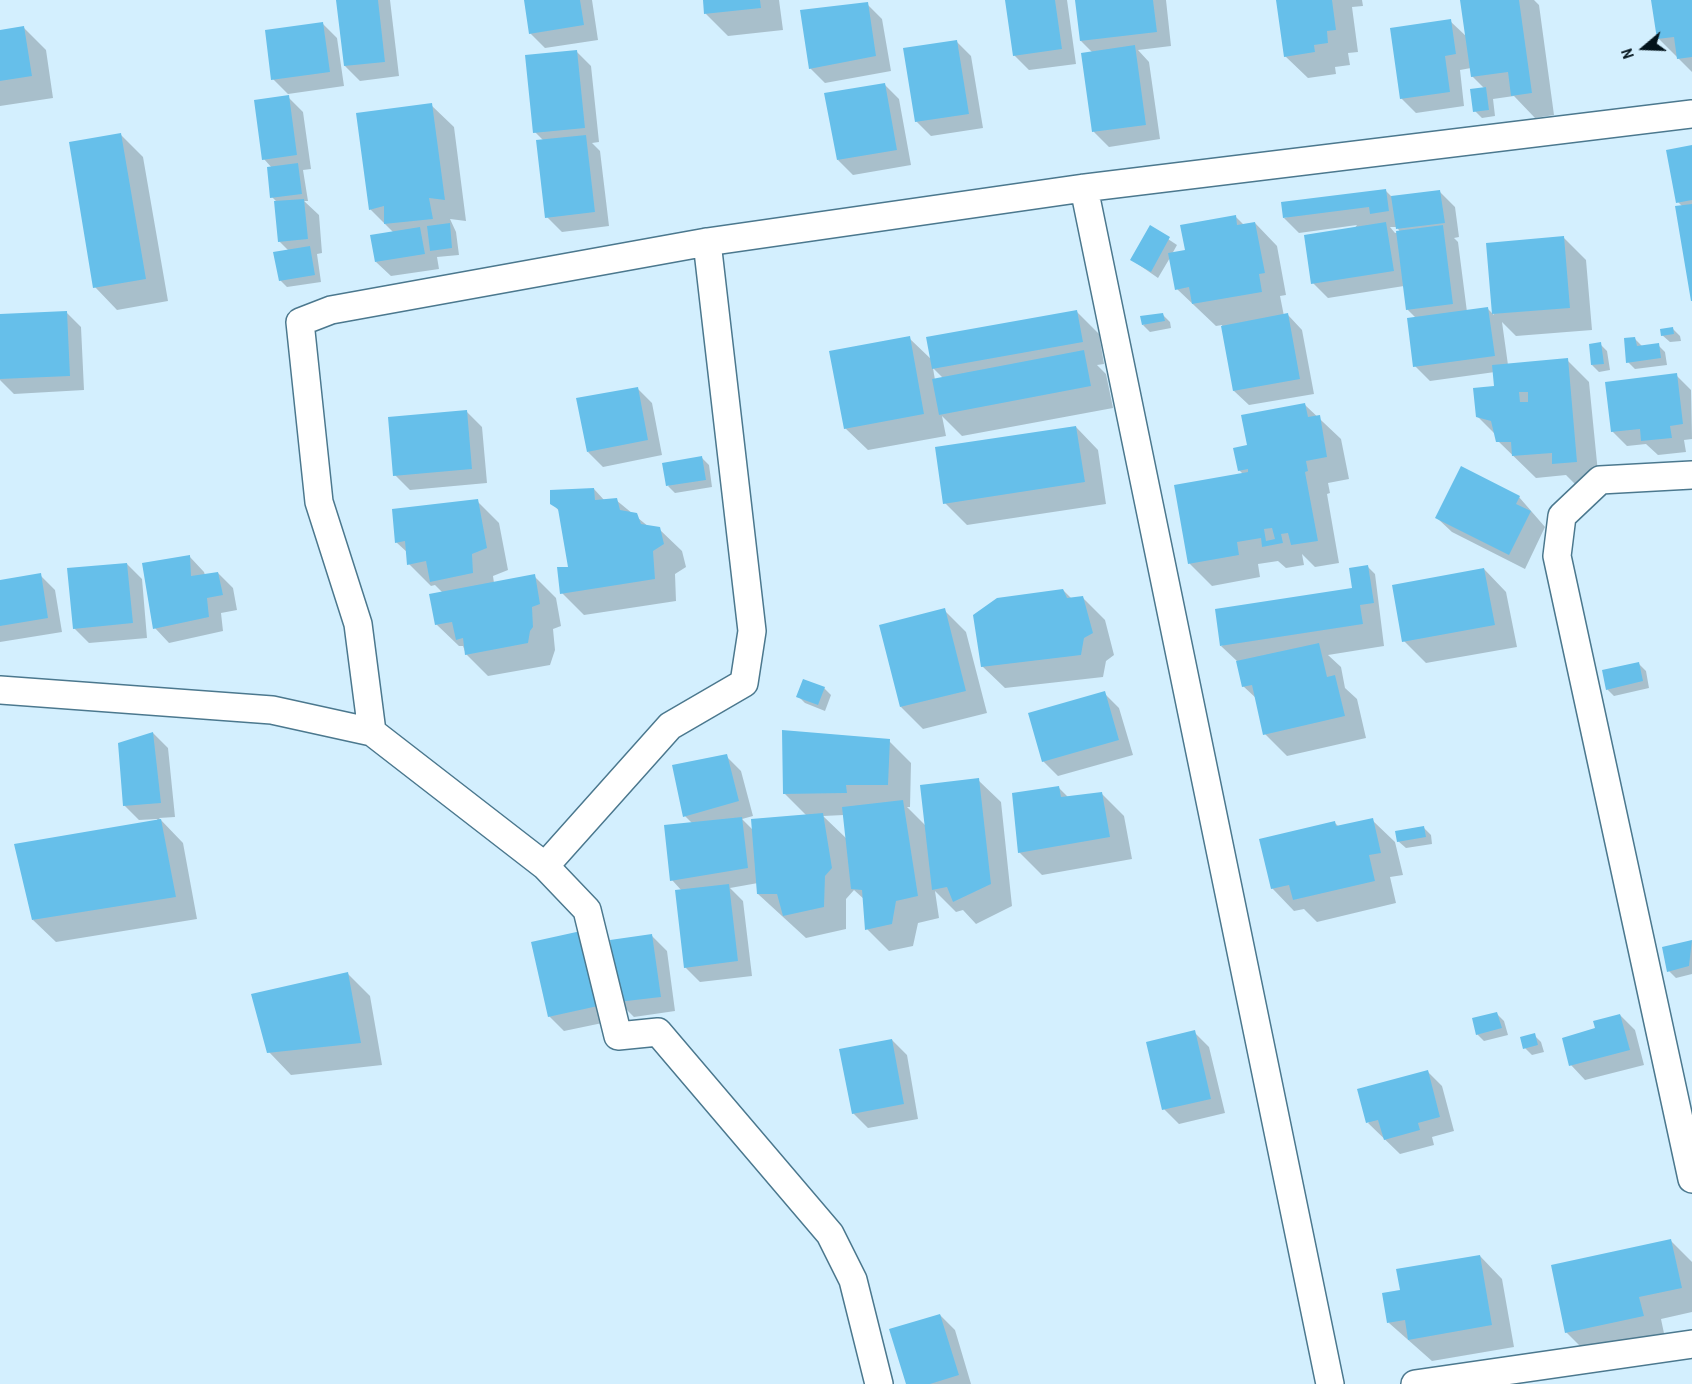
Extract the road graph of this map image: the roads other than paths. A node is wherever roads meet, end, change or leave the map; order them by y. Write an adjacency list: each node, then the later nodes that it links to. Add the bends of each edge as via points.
1 (1692, 114): 2 (street)
2 (1084, 188): 3 (street); 11 (street)
3 (707, 242): 6 (street, via 331,310 300,322 319,502 358,624); 7 (street, via 752,631 744,682 670,726)
4 (1692, 475): 8 (street, via 1600,480 1562,516 1557,556)
5 (0, 690): 6 (street, via 272,710)
6 (372, 732): 7 (street)
7 (545, 866): 10 (street, via 587,910 618,1036 658,1032 830,1234 853,1280)
8 (1692, 1179)
9 (1692, 1344): 12 (street)
10 (879, 1384)
11 (1329, 1384)
12 (1415, 1384)

